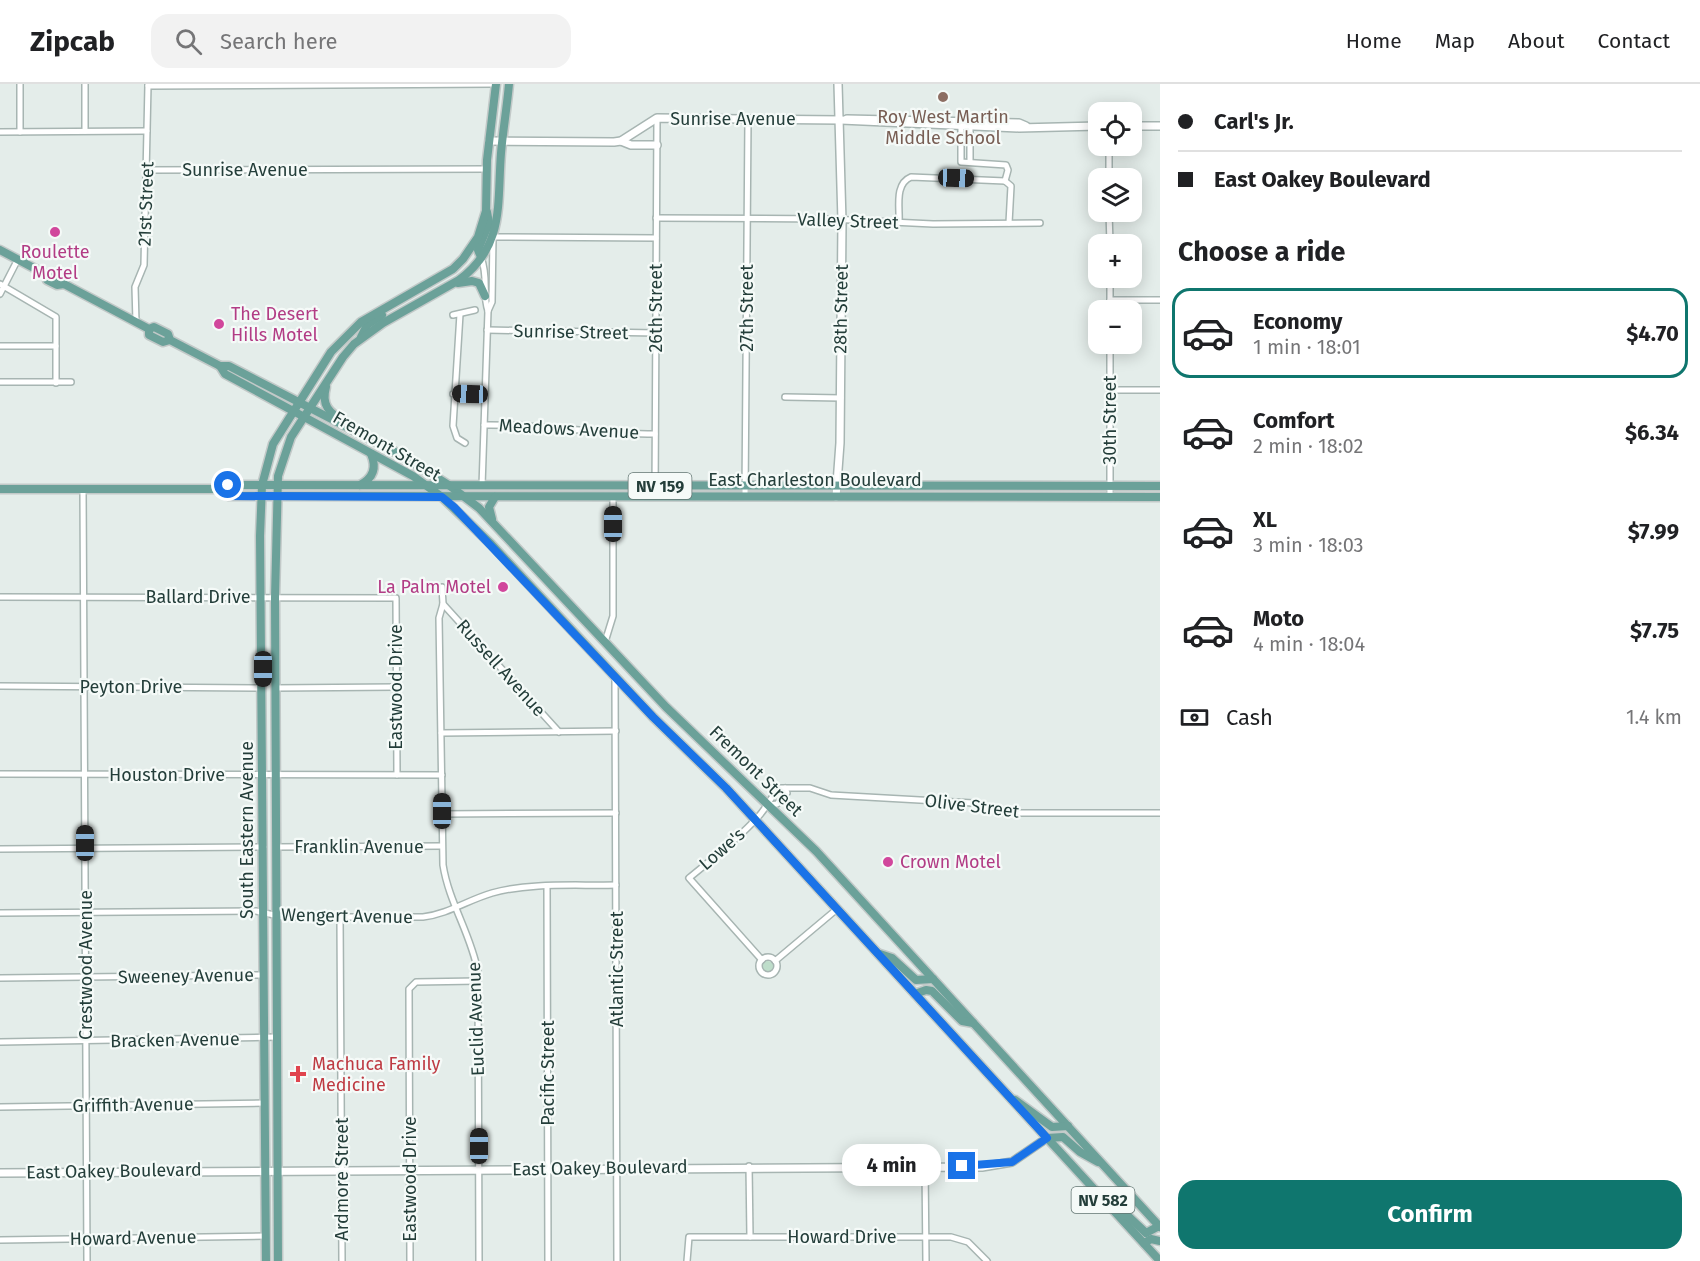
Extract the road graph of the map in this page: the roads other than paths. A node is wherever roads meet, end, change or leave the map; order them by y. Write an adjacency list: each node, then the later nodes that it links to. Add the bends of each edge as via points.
1 (21, 84): 18 (street)
2 (85, 84): 15 (street)
3 (495, 84): 6 (street); 19 (main road)
4 (509, 84): 21 (main road)
5 (840, 84): 9 (street, 28th Street)
6 (148, 85): 16 (street, 21st Street)
7 (657, 118): 8 (street, Sunrise Avenue); 20 (street, Sunrise Avenue); 22 (street, 26th Street)
8 (748, 119): 9 (street, Sunrise Avenue); 29 (street, 27th Street)
9 (841, 120): 10 (street, Sunrise Avenue); 30 (street, 28th Street)
10 (961, 124): 11 (street, Sunrise Avenue); 23 (street, via 961,162)
11 (970, 124): 12 (street, Sunrise Avenue); 23 (street)
12 (1088, 126)
13 (1142, 126): 14 (street)
14 (1160, 126)
15 (85, 131): 16 (street); 18 (street)
16 (147, 131): 25 (street, 21st Street)
17 (0, 132): 18 (street)
18 (21, 132)
19 (489, 141): 21 (street); 24 (main road)
20 (621, 141): 21 (street); 22 (street)
21 (502, 142): 34 (main road, via 498,217)
22 (657, 145): 28 (street, 26th Street)
23 (970, 162): 26 (street, via 1006,165)
24 (487, 169): 25 (street, Sunrise Avenue); 27 (main road)
25 (147, 170): 52 (street, 21st Street, via 144,263 135,287)
26 (1005, 181): 31 (street, via 906,179 900,188); 32 (street, via 1011,186)
27 (486, 206): 37 (main road, via 489,223 478,250); 43 (main road, via 481,231 464,259)
28 (656, 218): 29 (street, Valley Street); 35 (street, 26th Street)
29 (747, 218): 30 (street, Valley Street); 86 (street, 27th Street)
30 (842, 221): 31 (street, Valley Street); 68 (street, 28th Street)
31 (899, 222): 32 (street, Valley Street)
32 (1009, 223): 33 (street, Valley Street)
33 (1040, 223)
34 (493, 237): 35 (street); 37 (main road); 49 (street, via 492,302)
35 (656, 238): 54 (street, 26th Street)
36 (0, 250): 38 (main road, Fremont Street)
37 (482, 257): 40 (main road); 44 (street)
38 (18, 260): 39 (street); 52 (main road, Fremont Street, via 47,275 47,280 64,284)
39 (2, 285): 42 (street); 57 (street, via 56,317)
40 (452, 285): 44 (main road, via 475,281 482,285); 55 (main road)
41 (1110, 288): 45 (street)
42 (0, 294)
43 (410, 294): 55 (main road, South Eastern Avenue, via 368,325); 69 (main road, South Eastern Avenue, via 342,338)
44 (485, 296): 49 (street)
45 (1110, 300)
46 (1142, 300): 47 (street)
47 (1160, 300)
48 (475, 310): 50 (street)
49 (488, 311): 53 (street)
50 (460, 314): 51 (street); 65 (street)
51 (453, 315)
52 (136, 322): 69 (main road, Fremont Street, via 168,334 170,340 220,366 225,374)
53 (487, 330): 54 (street, Sunrise Street); 66 (street)
54 (656, 333): 73 (street, 26th Street)
55 (361, 338): 59 (main road, South Eastern Avenue)
56 (0, 346): 57 (street)
57 (56, 346): 62 (street)
58 (1110, 354): 63 (street, 30th Street)
59 (331, 375): 70 (main road, South Eastern Avenue); 72 (main road, via 325,392 326,405)
60 (0, 382): 62 (street)
61 (71, 382): 62 (street)
62 (56, 383)
63 (1111, 390): 64 (street); 84 (street, 30th Street)
64 (1160, 390)
65 (453, 394): 66 (street); 74 (street, via 454,433)
66 (485, 394): 71 (street)
67 (784, 397): 68 (street)
68 (841, 398): 87 (street, 28th Street)
69 (295, 407): 70 (main road, Fremont Street); 76 (main road, South Eastern Avenue, via 273,444)
70 (306, 413): 72 (main road, Fremont Street); 75 (main road, Fremont Street); 77 (main road, South Eastern Avenue, via 285,448)
71 (484, 425): 73 (street, Meadows Avenue); 81 (street)
72 (356, 431): 80 (main road, Fremont Street)
73 (655, 434): 82 (street, 26th Street)
74 (465, 443)
75 (371, 453): 78 (main road, via 372,476); 79 (main road, Fremont Street)
76 (262, 485): 77 (main road, East Charleston Boulevard); 90 (main road, East Charleston Boulevard, via 228,485); 91 (main road, South Eastern Avenue)
77 (278, 485): 78 (main road, East Charleston Boulevard); 92 (main road, South Eastern Avenue)
78 (360, 485): 79 (main road, East Charleston Boulevard)
79 (426, 485): 80 (main road, East Charleston Boulevard); 94 (main road, Fremont Street / NV 582)
80 (450, 486): 81 (main road, East Charleston Boulevard); 93 (main road, Fremont Street / NV 582)
81 (482, 486): 82 (main road, East Charleston Boulevard / NV 159)
82 (655, 486): 86 (main road, East Charleston Boulevard / NV 159); 97 (street, 26th Street)
83 (963, 486): 84 (main road, East Charleston Boulevard / NV 159); 87 (main road, East Charleston Boulevard / NV 159); 100 (main road); 101 (main road)
84 (1110, 486): 85 (main road, East Charleston Boulevard / NV 159); 102 (street, 30th Street)
85 (1160, 486)
86 (747, 487): 87 (main road, East Charleston Boulevard / NV 159); 98 (street, 27th Street)
87 (838, 487): 99 (street, 28th Street)
88 (0, 489): 89 (main road, East Charleston Boulevard)
89 (83, 489): 90 (main road, East Charleston Boulevard); 107 (street, Crestwood Avenue)
90 (219, 489): 91 (main road, East Charleston Boulevard, via 228,496)
91 (261, 496): 92 (main road, East Charleston Boulevard); 108 (main road, South Eastern Avenue)
92 (277, 496): 94 (main road, East Charleston Boulevard); 109 (main road, South Eastern Avenue)
93 (465, 496): 94 (main road, East Charleston Boulevard); 95 (main road, East Charleston Boulevard); 104 (main road, Fremont Street / NV 582)
94 (442, 497): 113 (main road, Fremont Street / NV 582)
95 (495, 497): 96 (main road, East Charleston Boulevard / NV 159); 104 (main road, via 489,507)
96 (613, 497): 97 (main road, East Charleston Boulevard / NV 159); 112 (street, via 613,616)
97 (655, 497): 98 (main road, East Charleston Boulevard / NV 159)
98 (745, 497): 99 (main road, East Charleston Boulevard / NV 159)
99 (836, 497): 100 (main road, East Charleston Boulevard / NV 159)
100 (946, 497): 101 (main road, East Charleston Boulevard / NV 159)
101 (983, 497): 102 (main road, East Charleston Boulevard / NV 159)
102 (1110, 497): 103 (main road, East Charleston Boulevard / NV 159)
103 (1160, 497)
104 (494, 522): 112 (main road, Fremont Street / NV 582)
105 (442, 587): 111 (street, Euclid Avenue)
106 (0, 597): 107 (street, Ballard Drive)
107 (84, 597): 108 (street, Ballard Drive); 115 (street, Crestwood Avenue)
108 (262, 597): 109 (street, Ballard Drive); 117 (main road, South Eastern Avenue)
109 (275, 598): 110 (street, Ballard Drive); 118 (main road, South Eastern Avenue)
110 (396, 598): 116 (street, Eastwood Drive)
111 (443, 604): 120 (street, Russell Avenue); 121 (street, Euclid Avenue, via 439,618)
112 (605, 642): 128 (main road, Fremont Street / NV 582, via 666,707)
113 (615, 678): 119 (street, Atlantic Street); 132 (main road, Fremont Street / NV 582)
114 (0, 686): 115 (street, Peyton Drive)
115 (84, 687): 117 (street, Peyton Drive); 123 (street, Crestwood Avenue)
116 (396, 687): 118 (street); 124 (street, Eastwood Drive)
117 (263, 688): 126 (main road, South Eastern Avenue)
118 (275, 688): 127 (main road, South Eastern Avenue)
119 (616, 731): 120 (street); 129 (street, Atlantic Street)
120 (559, 732): 121 (street)
121 (441, 733): 125 (street, Euclid Avenue)
122 (0, 774): 123 (street, Houston Drive)
123 (85, 775): 126 (street, Houston Drive); 136 (street, Crestwood Avenue)
124 (397, 775): 125 (street, Houston Drive); 127 (street, Houston Drive)
125 (442, 775): 131 (street, Euclid Avenue)
126 (263, 776): 127 (street, Houston Drive); 134 (main road, South Eastern Avenue)
127 (276, 776): 135 (main road, South Eastern Avenue)
128 (769, 805): 130 (street, Olive Street, via 780,788 810,788 831,795 973,803 1005,813); 132 (street, Olive Street); 153 (main road, Fremont Street / NV 582)
129 (616, 813): 131 (street); 138 (street, Atlantic Street)
130 (1160, 813)
131 (442, 814): 133 (street, Euclid Avenue)
132 (756, 820): 141 (main road, Fremont Street / NV 582); 148 (street, Lowe's, via 689,878)
133 (442, 846): 135 (street, Franklin Avenue); 140 (street, Euclid Avenue, via 446,887)
134 (264, 847): 136 (street); 144 (main road, South Eastern Avenue)
135 (276, 847): 145 (main road, South Eastern Avenue)
136 (85, 848): 137 (street); 143 (street, Crestwood Avenue)
137 (0, 849)
138 (616, 885): 139 (street, Wengert Avenue); 170 (street, Atlantic Street)
139 (547, 886): 140 (street, Wengert Avenue, via 493,893); 172 (street, Pacific Street)
140 (455, 908): 146 (street, Wengert Avenue, via 423,917); 154 (street, Euclid Avenue, via 474,952)
141 (837, 909): 147 (main road, Fremont Street / NV 582); 149 (street)
142 (0, 913): 143 (street, Wengert Avenue)
143 (86, 913): 144 (street, Wengert Avenue); 151 (street, Crestwood Avenue)
144 (264, 913): 145 (street, Wengert Avenue); 150 (main road, South Eastern Avenue)
145 (276, 916): 146 (street, Wengert Avenue); 157 (main road, South Eastern Avenue)
146 (340, 917): 175 (street, Ardmore Street)
147 (879, 954): 153 (main road, via 892,958 916,980); 155 (main road, Fremont Street / NV 582)
148 (762, 960): 149 (street, via 768,957); 149 (street, via 760,969 766,975 775,972)
149 (775, 961)
150 (264, 975): 151 (street, Sweeney Avenue); 158 (main road, South Eastern Avenue)
151 (86, 977): 152 (street, Sweeney Avenue); 159 (street, Crestwood Avenue)
152 (0, 978)
153 (933, 979): 156 (main road, Fremont Street / NV 582)
154 (478, 981): 171 (street, Euclid Avenue); 176 (street, Eastwood Drive, via 416,982 409,989)
155 (915, 994): 156 (main road, via 932,991 962,1021); 161 (main road, Fremont Street / NV 582)
156 (973, 1023): 165 (main road, Fremont Street / NV 582)
157 (277, 1037): 158 (street, Bracken Avenue); 174 (main road, South Eastern Avenue)
158 (265, 1039): 159 (street, Bracken Avenue); 162 (main road, South Eastern Avenue)
159 (86, 1041): 160 (street, Bracken Avenue); 163 (street, Crestwood Avenue)
160 (0, 1042)
161 (1012, 1099): 165 (main road, via 1052,1127); 166 (main road, Fremont Street / NV 582)
162 (265, 1103): 163 (street, Griffith Avenue); 173 (main road, South Eastern Avenue)
163 (87, 1106): 164 (street, Griffith Avenue); 177 (street, Crestwood Avenue)
164 (0, 1107)
165 (1068, 1126): 167 (main road, Fremont Street / NV 582)
166 (1047, 1138): 167 (main road, via 1063,1137); 169 (street, East Oakey Boulevard, via 1012,1162 982,1167); 179 (main road, Fremont Street / NV 582)
167 (1103, 1164): 180 (main road, Fremont Street / NV 582)
168 (748, 1166): 169 (street, East Oakey Boulevard); 170 (street, East Oakey Boulevard); 182 (street)
169 (925, 1166): 183 (street)
170 (617, 1167): 172 (street, East Oakey Boulevard); 195 (street, Atlantic Street)
171 (479, 1169): 172 (street, East Oakey Boulevard); 176 (street, East Oakey Boulevard); 193 (street, Euclid Avenue)
172 (548, 1169): 194 (street, Pacific Street)
173 (266, 1170): 174 (street, East Oakey Boulevard); 177 (street, East Oakey Boulevard); 181 (main road, South Eastern Avenue)
174 (278, 1170): 175 (street, East Oakey Boulevard); 190 (main road, South Eastern Avenue)
175 (342, 1170): 176 (street, East Oakey Boulevard); 191 (street, Ardmore Street)
176 (410, 1170): 192 (street, Eastwood Drive)
177 (87, 1171): 178 (street, East Oakey Boulevard); 184 (street, Crestwood Avenue)
178 (0, 1173)
179 (1115, 1212): 180 (main road, via 1129,1217 1146,1233); 187 (main road, Fremont Street / NV 582)
180 (1159, 1226)
181 (266, 1236): 184 (street, Howard Avenue); 189 (main road, South Eastern Avenue)
182 (750, 1237): 183 (street, Howard Drive); 196 (street, Howard Drive, via 689,1238)
183 (925, 1237): 197 (street); 198 (street, Howard Drive, via 951,1237 968,1242)
184 (88, 1239): 185 (street, Howard Avenue); 188 (street, Crestwood Avenue)
185 (0, 1240)
186 (1160, 1241): 187 (main road, via 1151,1239)
187 (1144, 1243): 199 (main road, Fremont Street / NV 582)
188 (87, 1261)
189 (266, 1261)
190 (278, 1261)
191 (342, 1261)
192 (410, 1261)
193 (479, 1261)
194 (549, 1261)
195 (617, 1261)
196 (687, 1261)
197 (926, 1261)
198 (987, 1261)
199 (1160, 1261)

